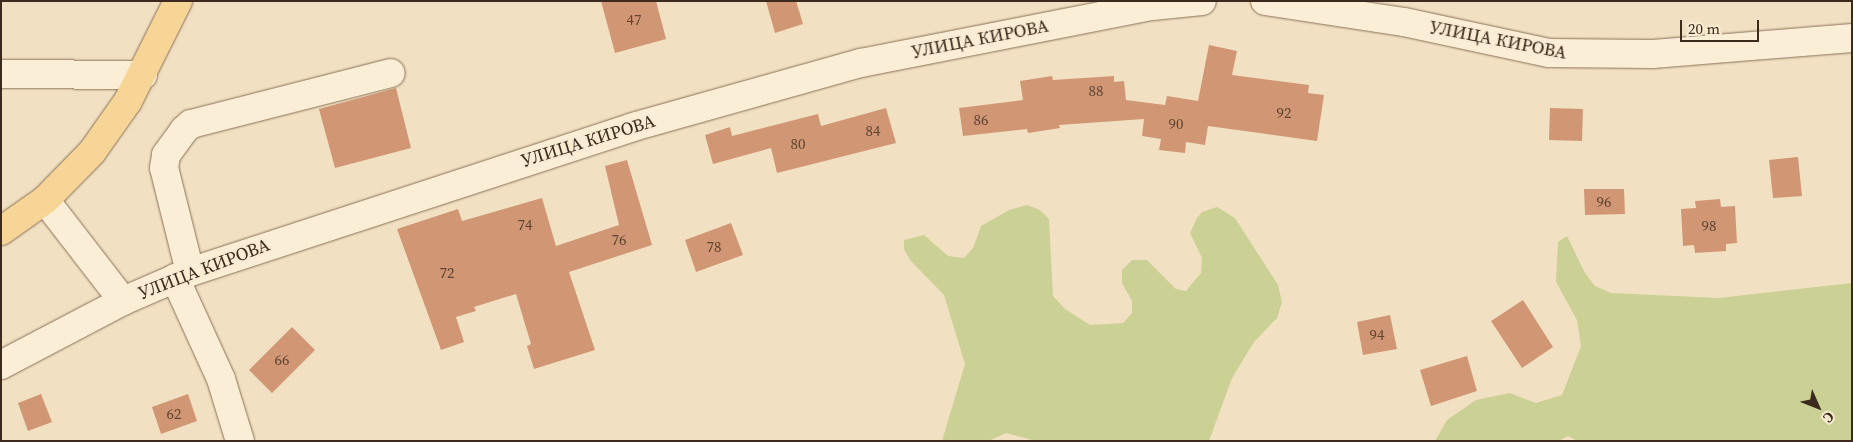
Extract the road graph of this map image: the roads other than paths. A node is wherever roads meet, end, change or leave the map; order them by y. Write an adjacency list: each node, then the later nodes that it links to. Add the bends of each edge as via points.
1 (178, 1): 7 (main road)
2 (1202, 1): 10 (street, УЛИЦА КИРОВА, via 1152,6 851,66 737,96 491,171)
3 (1265, 1): 4 (street, УЛИЦА КИРОВА, via 1404,22 1550,53 1653,54)
4 (1852, 38)
5 (391, 73): 10 (street, via 192,124 184,130 166,155 164,168)
6 (1, 74): 7 (street)
7 (143, 74): 8 (main road, via 108,130 72,175)
8 (45, 200): 9 (main road); 11 (street)
9 (1, 231)
10 (183, 275): 11 (street, УЛИЦА КИРОВА); 13 (street)
11 (123, 301): 12 (street, УЛИЦА КИРОВА)
12 (1, 365)
13 (240, 441)

